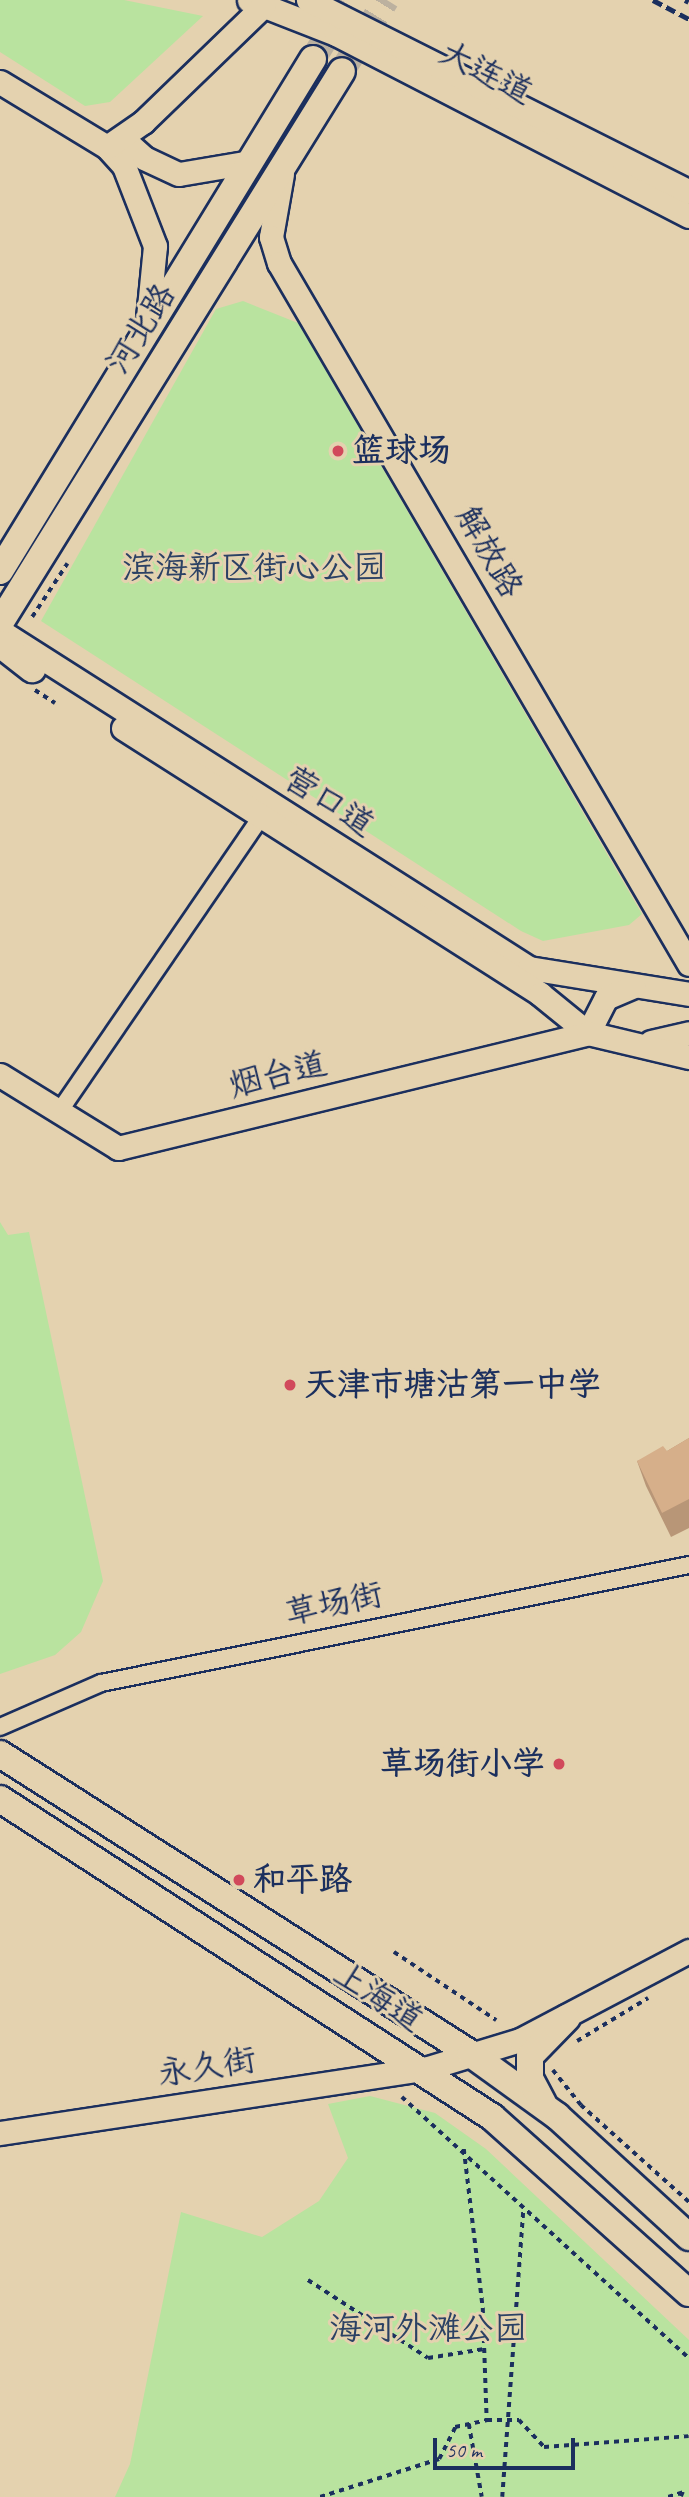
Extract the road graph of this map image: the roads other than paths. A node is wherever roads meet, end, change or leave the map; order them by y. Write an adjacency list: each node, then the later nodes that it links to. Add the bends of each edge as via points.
1 (308, 0): 9 (street, 大连道)
2 (256, 2): 6 (street); 10 (street, 大连道, via 335,34)
3 (313, 59): 7 (main road, 河北路)
4 (342, 71): 8 (main road, 河北路)
5 (0, 82): 6 (street)
6 (114, 142): 7 (street, via 179,174); 11 (street, via 138,191 155,246)
7 (250, 162): 11 (main road, 河北路)
8 (284, 165): 13 (main road, 河北路); 21 (street, 解放路, via 272,227 278,264)
9 (689, 192)
10 (689, 216)
11 (145, 337): 12 (main road, 河北路)
12 (1, 570)
13 (29, 576): 14 (street); 15 (main road, 河北路); 18 (street, via 14,622)
14 (0, 609)
15 (0, 623)
16 (0, 631): 18 (street, 营口道)
17 (0, 645): 18 (main road)
18 (36, 663): 19 (main road); 20 (street, 营口道)
19 (0, 665)
20 (266, 810): 22 (street, 营口道, via 529,968); 24 (street, 营口道, via 540,995); 29 (street)
21 (689, 964)
22 (638, 985): 23 (street, 营口道); 24 (street, via 606,998)
23 (689, 994)
24 (588, 1033): 26 (street); 29 (street, 烟台道, via 118,1148)
25 (689, 1033): 26 (street, via 663,1042)
26 (630, 1041): 27 (street)
27 (689, 1057)
28 (0, 1075): 29 (street, 烟台道)
29 (59, 1112)
30 (689, 1565): 31 (street, 草场街, via 101,1683)
31 (0, 1727)
32 (0, 1754): 36 (main road, 上海道)
33 (0, 1798): 37 (main road, 上海道)
34 (689, 1951): 35 (street)
35 (566, 2018): 36 (street); 38 (main road, via 536,2043 529,2064 534,2090)
36 (471, 2054): 37 (street); 38 (main road, 上海道)
37 (425, 2069): 39 (street, 永久街); 41 (main road, 上海道, via 525,2142)
38 (556, 2116): 40 (main road, 上海道)
39 (0, 2133)
40 (689, 2236)
41 (689, 2293)

